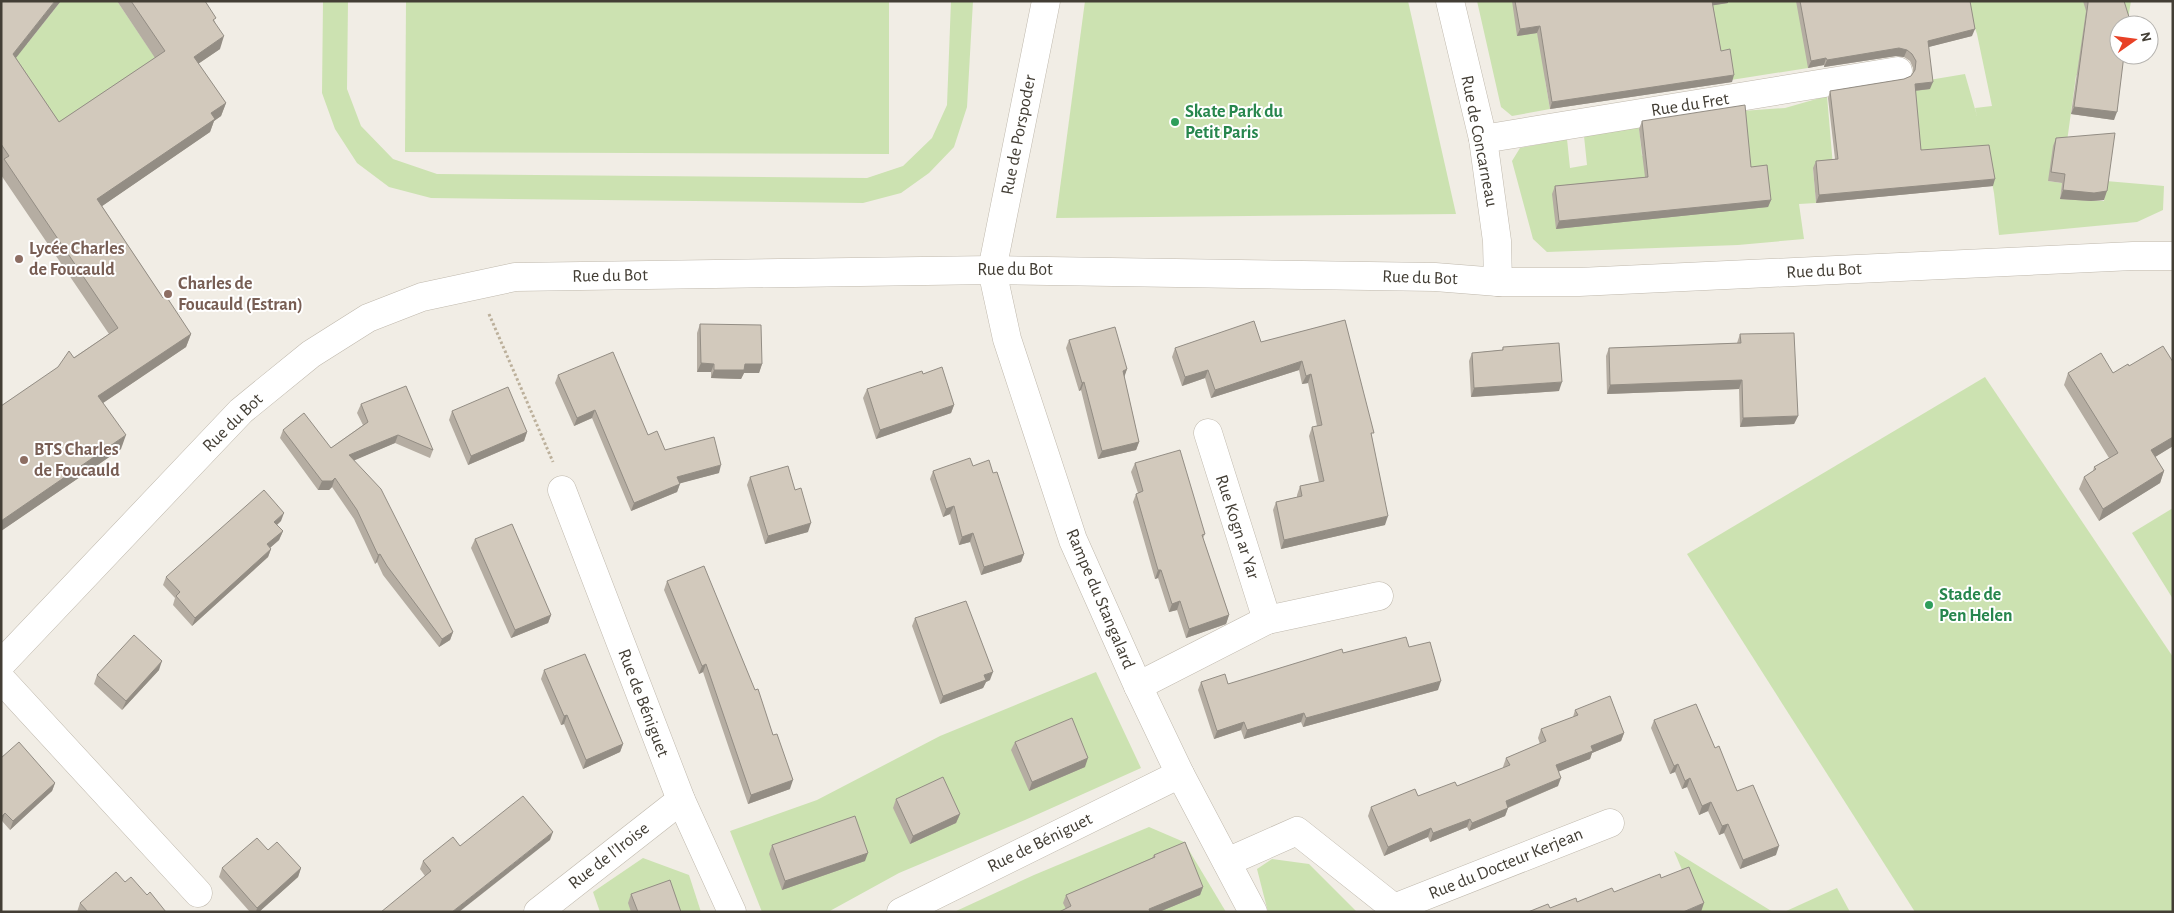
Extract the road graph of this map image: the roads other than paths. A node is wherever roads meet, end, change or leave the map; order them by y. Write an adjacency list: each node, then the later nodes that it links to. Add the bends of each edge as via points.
1 (1046, 1): 6 (street, Rue de Porspoder)
2 (1450, 1): 4 (street, Rue de Concarneau)
3 (1898, 71): 4 (street, Rue du Fret)
4 (1483, 139): 7 (street, Rue de Concarneau, via 1497,241)
5 (2173, 256): 7 (street, Rue du Bot, via 1600,282)
6 (992, 270): 7 (street, Rue du Bot, via 1435,277); 12 (street, Rue du Bot, via 515,277 422,297 368,318 311,354 241,411); 14 (street, Rampe du Stangalard, via 1007,339 1073,540)
7 (1498, 282)
8 (1208, 433): 11 (street, Rue Kogn ar Yar)
9 (562, 490): 16 (street, Rue de Béniguet)
10 (1379, 596): 11 (street)
11 (1267, 620): 14 (street)
12 (1, 664)
13 (1, 679): 19 (street)
14 (1138, 686): 15 (street, Rampe du Stangalard)
15 (1180, 774): 18 (street, Rampe du Stangalard); 22 (street, Rue de Béniguet)
16 (680, 800): 20 (street, Rue de l'Iroise); 21 (street, Rue de Béniguet)
17 (1610, 823): 18 (street, Rue du Docteur Kerjean, via 1394,908 1297,831)
18 (1227, 862): 23 (street, Rampe du Stangalard)
19 (198, 893)
20 (538, 912)
21 (732, 912)
22 (901, 912)
23 (1252, 912)

